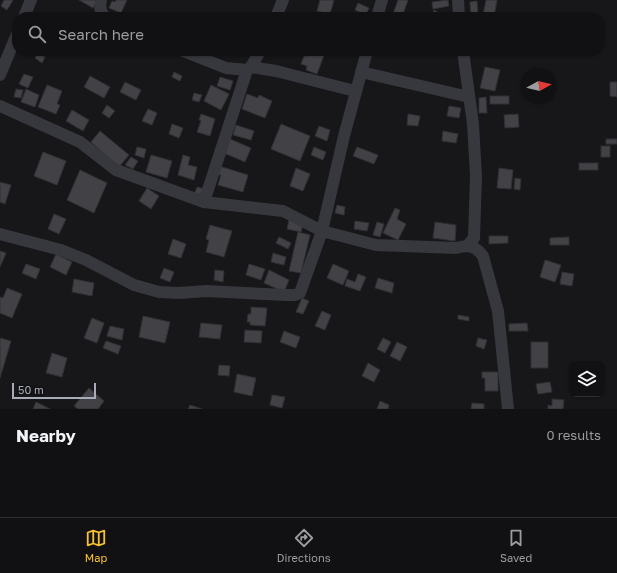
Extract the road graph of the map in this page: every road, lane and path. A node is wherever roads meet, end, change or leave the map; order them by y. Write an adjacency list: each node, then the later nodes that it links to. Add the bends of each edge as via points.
1 (32, 0): 6 (street)
2 (101, 0): 7 (street, via 99,6)
3 (283, 0): 8 (street)
4 (382, 0): 9 (street)
5 (458, 0): 10 (street)
6 (26, 12)
7 (101, 12)
8 (278, 12)
9 (378, 12)
10 (459, 12)
11 (12, 46): 18 (street)
12 (196, 56): 16 (street, via 226,68)
13 (257, 56): 16 (street)
14 (366, 56): 17 (street)
15 (464, 56): 20 (street)
16 (249, 68): 19 (street, via 276,71); 22 (street)
17 (361, 72): 19 (street); 20 (street)
18 (0, 75)
19 (355, 90): 23 (street)
20 (470, 97): 25 (street, via 476,176 474,238)
21 (0, 106): 22 (street, via 80,142 116,170)
22 (204, 202): 23 (street, via 283,211)
23 (322, 231): 24 (street, via 304,285 300,293 295,295 206,291 159,292 134,285 61,250); 25 (street, via 376,245 456,248)
24 (0, 234)
25 (468, 245): 26 (street, via 478,249 483,256 498,311)
26 (508, 409)

